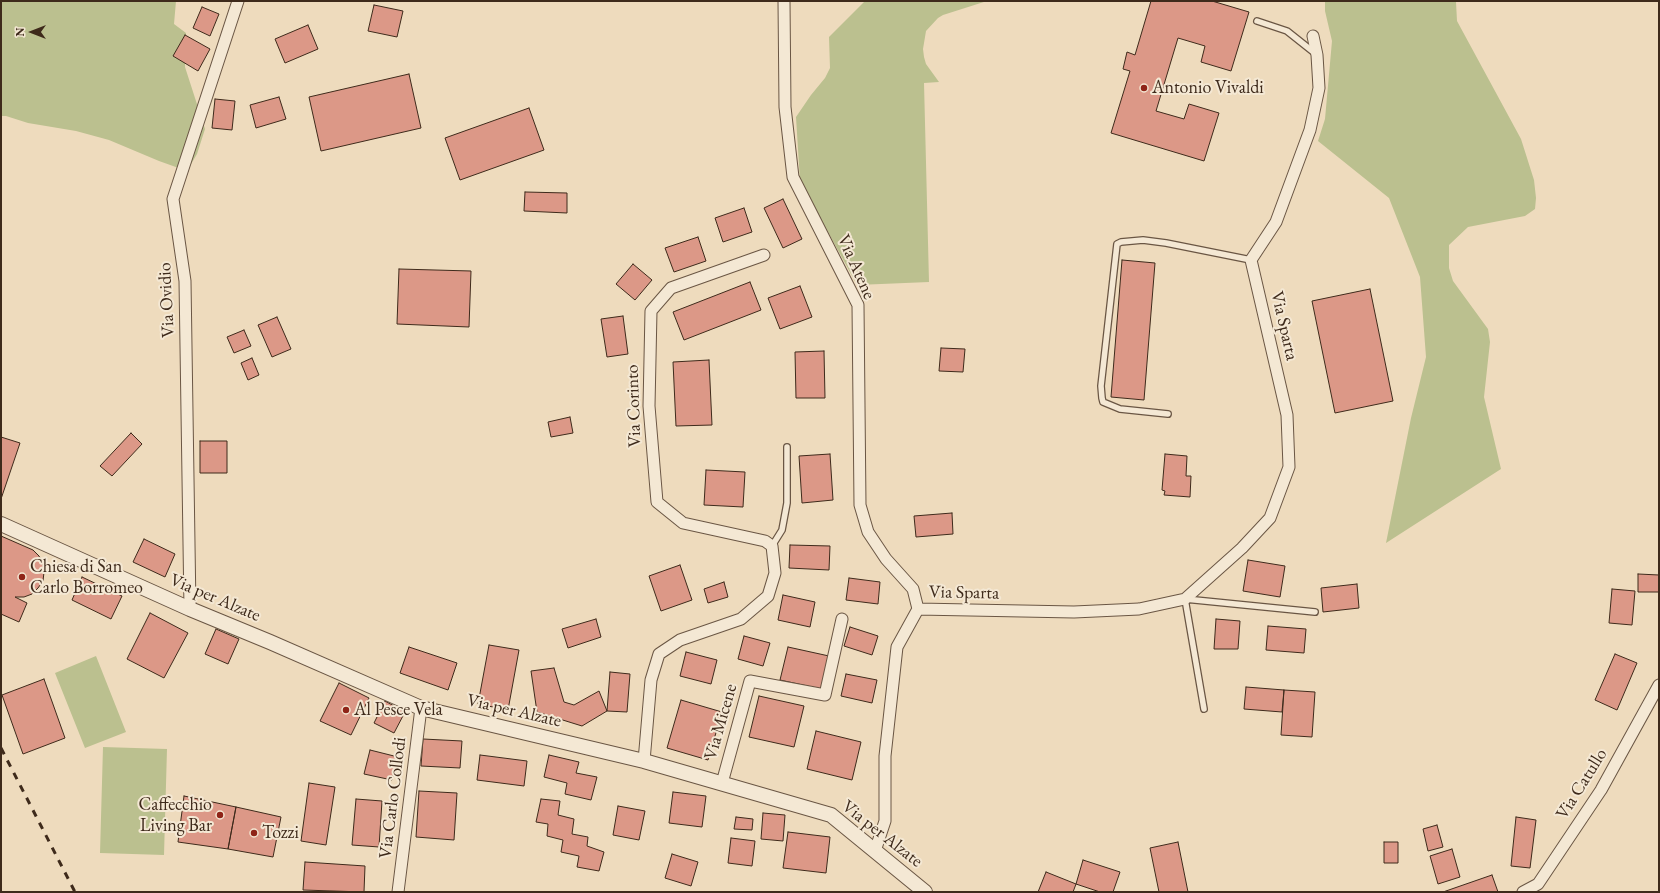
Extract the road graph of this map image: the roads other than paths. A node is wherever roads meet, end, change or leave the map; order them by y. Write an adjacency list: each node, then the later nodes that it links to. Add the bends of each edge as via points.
1 (238, 1): 13 (street, Via Ovidio, via 174,199 185,281)
2 (784, 1): 14 (street, Via Atene, via 785,107 793,177 858,304 860,506 868,532 886,559 913,589)
3 (1257, 21): 5 (lane, via 1287,31)
4 (1313, 36): 5 (street)
5 (1317, 55): 7 (street, via 1319,88 1310,130 1276,222)
6 (764, 255): 11 (street, Via Corinto, via 671,288 651,311 649,406 657,502 683,523 765,541)
7 (1251, 260): 8 (lane, via 1143,240 1117,244 1101,386 1103,402 1120,408); 12 (street, Via Sparta, via 1287,415 1289,467 1270,518 1242,548)
8 (1168, 414)
9 (787, 447): 11 (lane, via 788,503 782,530)
10 (1, 524): 13 (street, Via per Alzate)
11 (772, 546): 20 (street, via 775,573 768,596 741,618 680,640 659,654 651,680)
12 (1185, 599): 14 (street, Via Sparta, via 1139,609 1074,612); 15 (lane, Via Sparta); 19 (lane)
13 (190, 609): 18 (street, Via per Alzate)
14 (918, 610): 22 (street, Via Sparta, via 897,647 885,756 885,821)
15 (1315, 612)
16 (842, 618): 21 (street, Via Micene, via 825,695 750,681)
17 (1659, 685): 25 (street, Via Catullo, via 1601,790 1538,884)
18 (421, 708): 20 (street, Via per Alzate); 23 (street, Via Carlo Collodi)
19 (1204, 709)
20 (644, 761): 21 (street, Via per Alzate)
21 (722, 782): 22 (street, Via per Alzate, via 831,815)
22 (875, 851): 24 (street, Via per Alzate)
23 (398, 892)
24 (925, 892)
25 (1523, 892)

